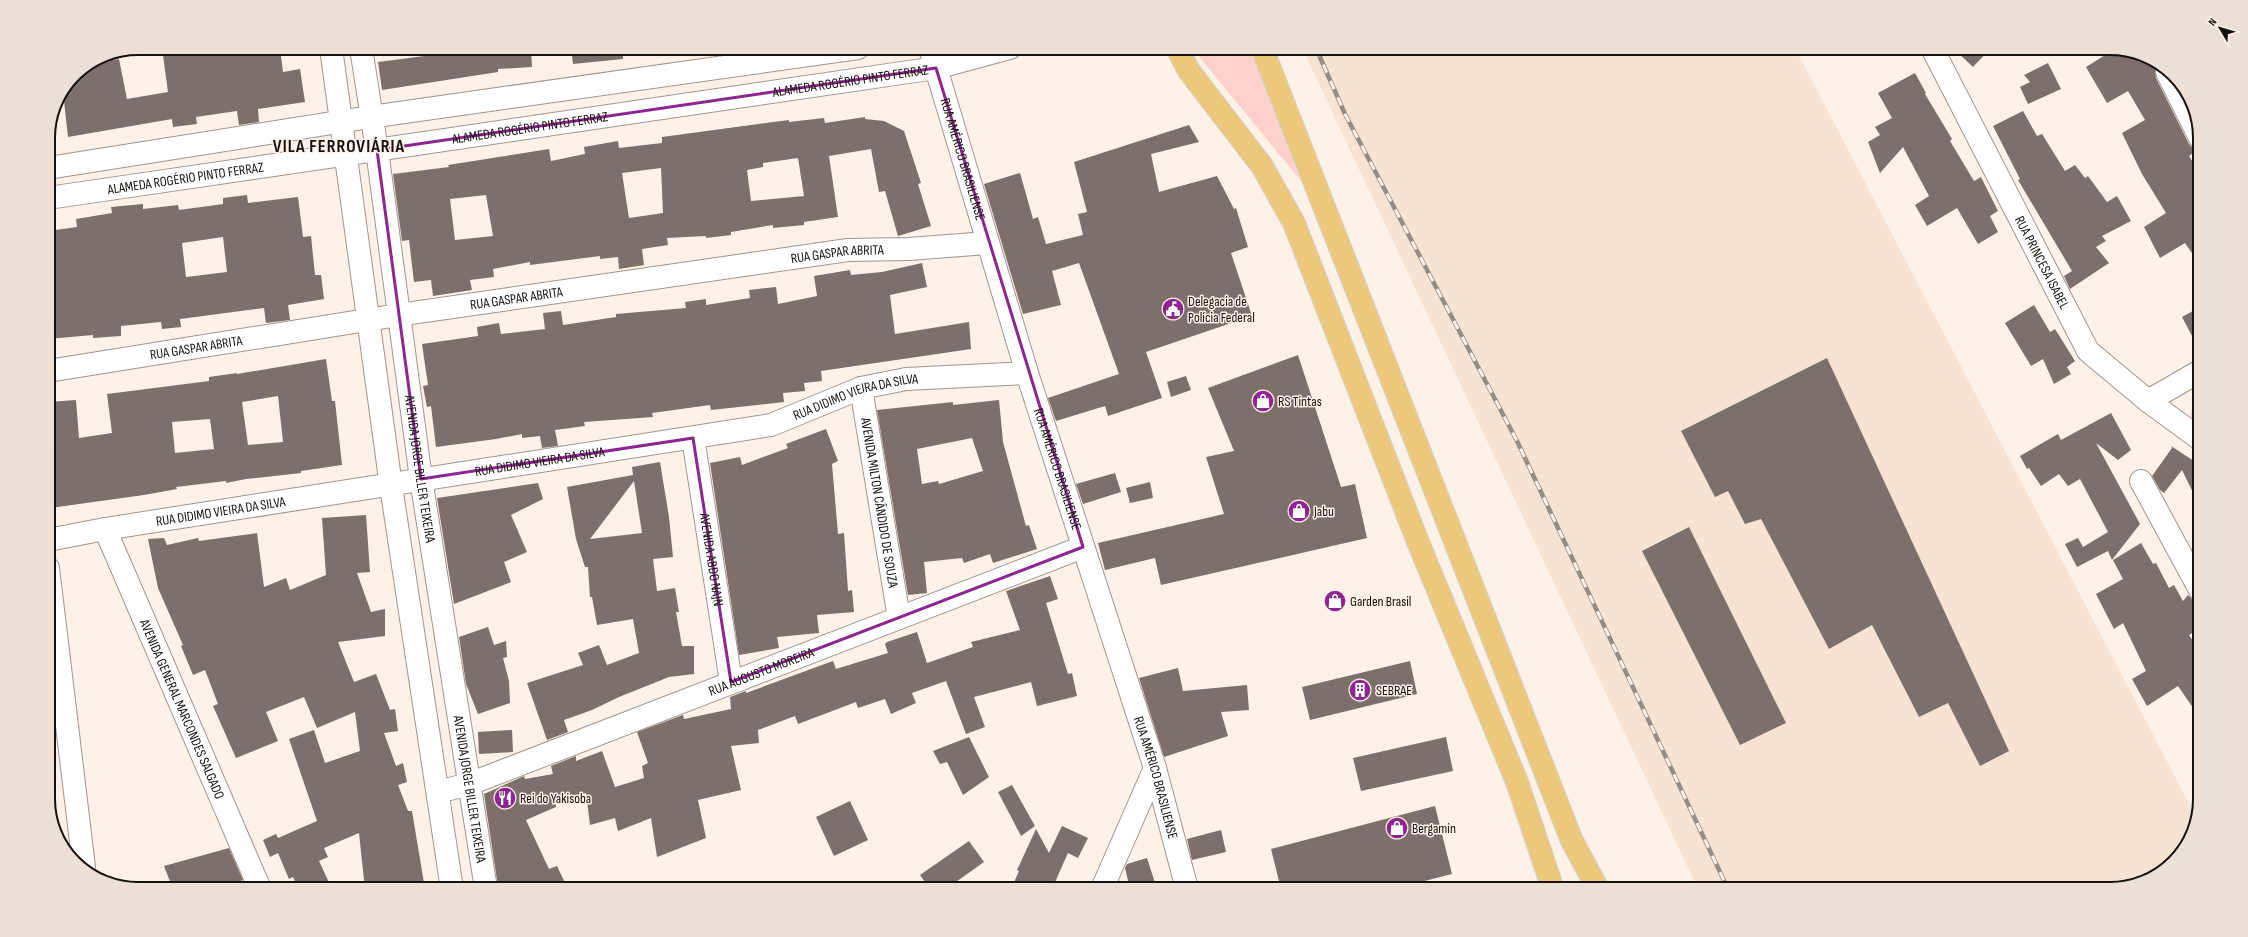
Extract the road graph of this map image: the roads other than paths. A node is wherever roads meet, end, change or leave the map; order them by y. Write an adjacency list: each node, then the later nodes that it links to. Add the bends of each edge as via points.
1 (331, 55): 12 (street)
2 (362, 55): 10 (street, AVENIDA JORGE BILLER TEIXEIRA)
3 (808, 55): 10 (street)
4 (956, 55): 8 (street, ALAMEDA ROGÉRIO PINTO FERRAZ)
5 (1181, 55): 46 (main road, via 1189,71 1262,166 1294,223 1418,542 1517,782)
6 (1265, 55): 47 (main road, via 1572,841)
7 (1936, 55): 24 (street, RUA PRINCESA ISABEL, via 2088,351)
8 (933, 58): 13 (street, ALAMEDA ROGÉRIO PINTO FERRAZ); 17 (street, RUA AMÉRICO BRASILIENSE)
9 (2172, 83): 11 (street)
10 (370, 117): 12 (street); 13 (street, AVENIDA JORGE BILLER TEIXEIRA)
11 (2190, 119)
12 (342, 122): 14 (street); 15 (street)
13 (377, 150): 14 (street, ALAMEDA ROGÉRIO PINTO FERRAZ); 18 (street, AVENIDA JORGE BILLER TEIXEIRA)
14 (346, 156): 16 (street, ALAMEDA ROGÉRIO PINTO FERRAZ); 19 (street)
15 (55, 167)
16 (55, 197)
17 (987, 243): 18 (street, RUA GASPAR ABRITA, via 909,249 848,250); 21 (street, RUA AMÉRICO BRASILIENSE)
18 (398, 315): 19 (street, RUA GASPAR ABRITA); 27 (street, AVENIDA JORGE BILLER TEIXEIRA)
19 (369, 320): 20 (street, RUA GASPAR ABRITA); 29 (street)
20 (55, 370)
21 (1027, 373): 23 (street, RUA DIDIMO VIEIRA DA SILVA, via 906,379); 32 (street, RUA AMÉRICO BRASILIENSE)
22 (2193, 375): 24 (street)
23 (861, 388): 26 (street, RUA DIDIMO VIEIRA DA SILVA, via 771,425); 34 (street, AVENIDA MILTON CÂNDIDO DE SOUZA)
24 (2148, 401): 25 (street, RUA PRINCESA ISABEL)
25 (2193, 434)
26 (693, 438): 27 (street, RUA DIDIMO VIEIRA DA SILVA); 36 (street, AVENIDA ABDO NAJN)
27 (421, 479): 29 (street, RUA DIDIMO VIEIRA DA SILVA); 38 (street, AVENIDA JORGE BILLER TEIXEIRA)
28 (2141, 481): 33 (street)
29 (391, 486): 30 (street, RUA DIDIMO VIEIRA DA SILVA); 39 (street)
30 (105, 529): 31 (street, RUA DIDIMO VIEIRA DA SILVA); 41 (street, AVENIDA GENERAL MARCONDES SALGADO)
31 (55, 539)
32 (1083, 547): 34 (street, RUA AUGUSTO MOREIRA); 37 (street, RUA AMÉRICO BRASILIENSE)
33 (2193, 577)
34 (899, 618): 36 (street, RUA AUGUSTO MOREIRA)
35 (55, 626): 40 (street)
36 (731, 682): 38 (street, RUA AUGUSTO MOREIRA)
37 (1155, 768): 44 (street); 45 (street, RUA AMÉRICO BRASILIENSE)
38 (469, 784): 39 (street, RUA AUGUSTO MOREIRA); 43 (street, AVENIDA JORGE BILLER TEIXEIRA)
39 (438, 792): 42 (street)
40 (83, 862)
41 (257, 882)
42 (451, 882)
43 (485, 882)
44 (1105, 882)
45 (1185, 882)
46 (1550, 882)
47 (1594, 882)

